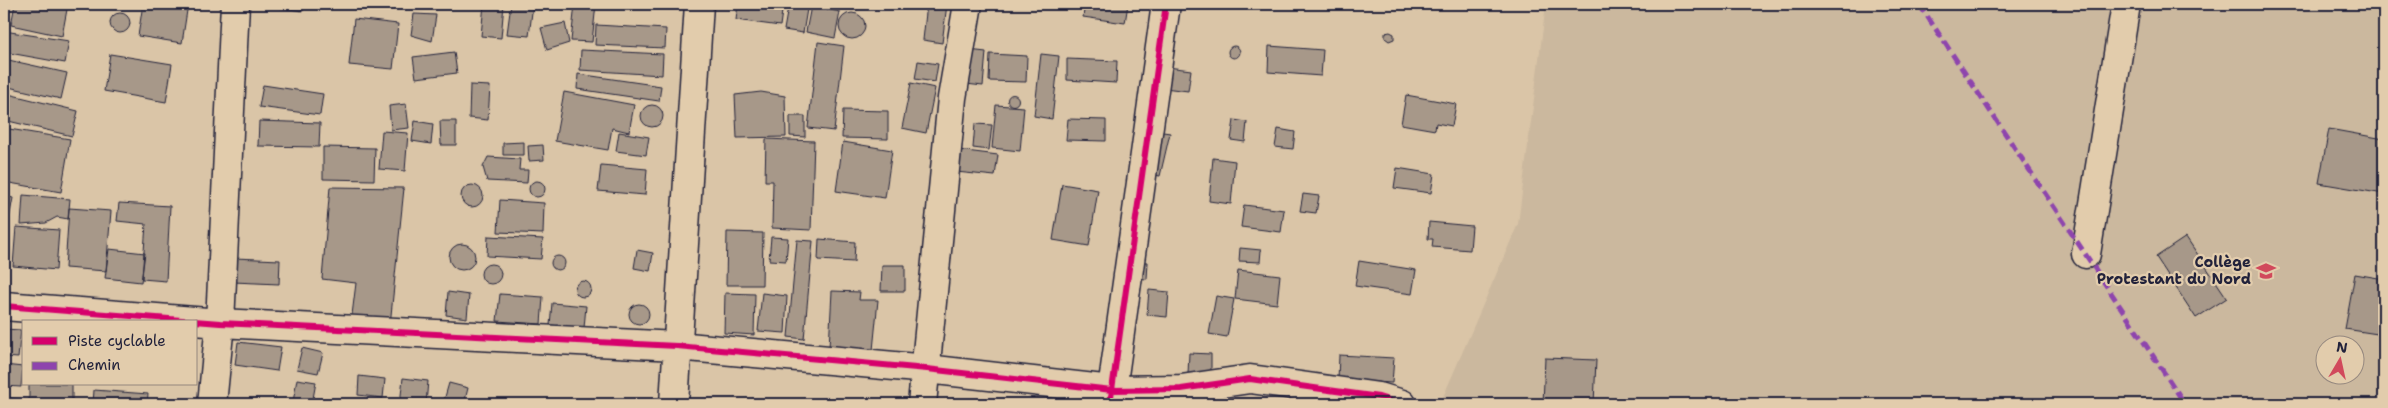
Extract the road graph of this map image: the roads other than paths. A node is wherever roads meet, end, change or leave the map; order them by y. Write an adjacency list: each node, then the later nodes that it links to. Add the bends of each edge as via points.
1 (234, 4): 10 (street)
2 (699, 4): 11 (street)
3 (968, 4): 12 (street, via 952,98)
4 (1166, 4): 13 (street)
5 (2126, 4): 6 (street)
6 (2086, 254)
7 (4, 306): 8 (street)
8 (182, 320)
9 (198, 321): 10 (street)
10 (220, 323): 11 (street); 14 (street)
11 (677, 346): 12 (street); 15 (street)
12 (927, 369): 13 (street); 16 (street)
13 (1111, 397): 17 (street, via 1250,378 1379,397)
14 (212, 404)
15 (674, 404)
16 (922, 404)
17 (1402, 404)

